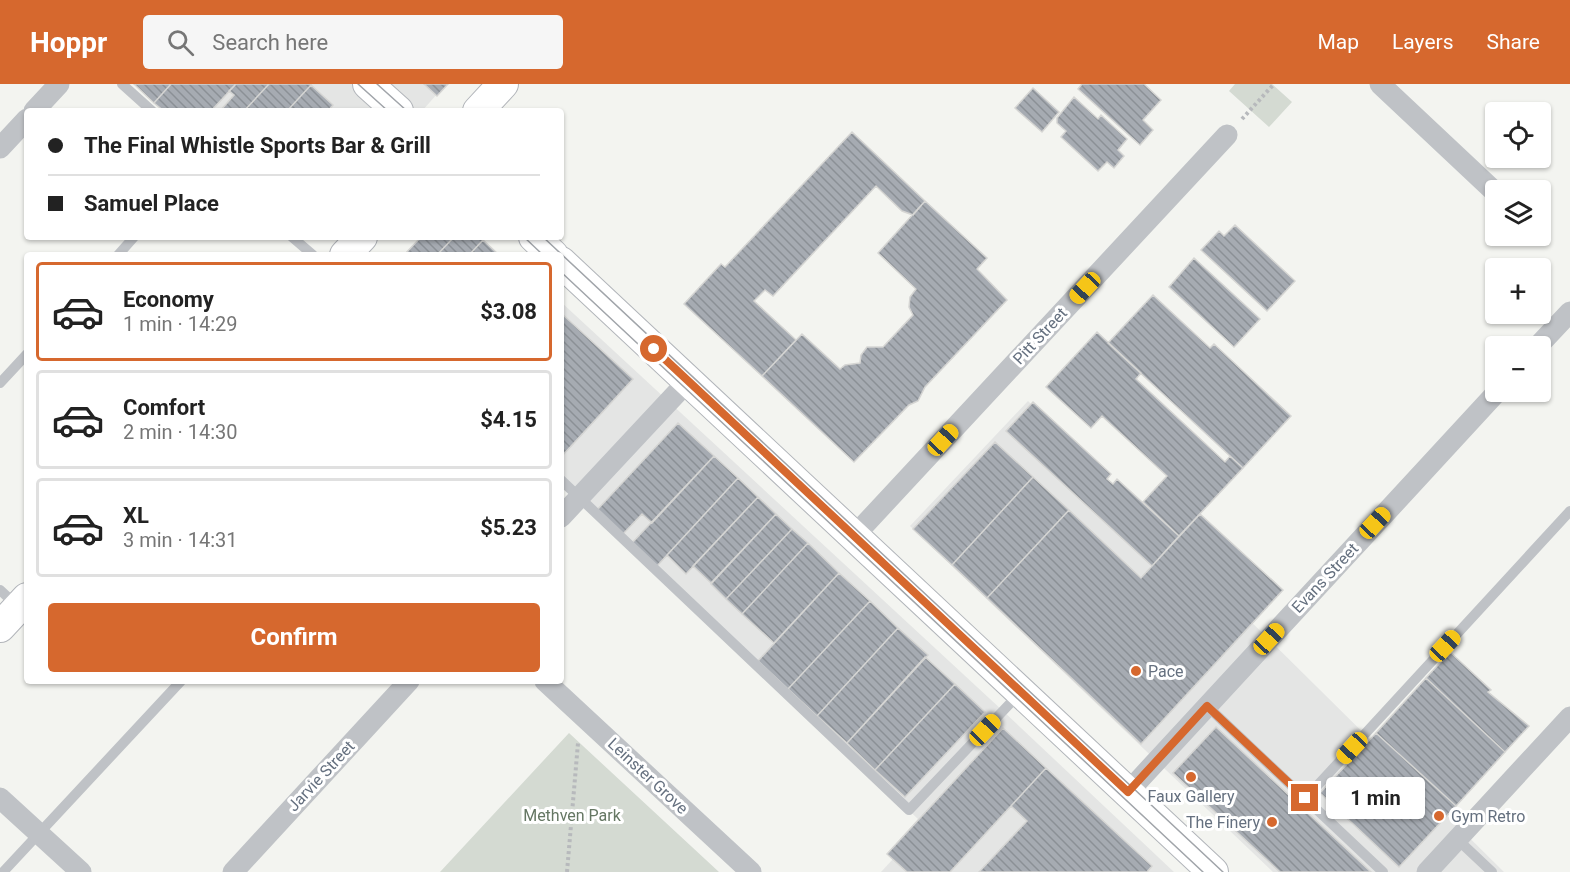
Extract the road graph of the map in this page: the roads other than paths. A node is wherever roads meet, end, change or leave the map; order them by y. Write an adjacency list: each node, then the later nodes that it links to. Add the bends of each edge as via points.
1 (59, 84): 6 (street)
2 (122, 84): 7 (lane)
3 (368, 84): 8 (street)
4 (503, 84): 9 (street)
5 (1380, 84): 13 (street)
6 (37, 108)
7 (149, 108)
8 (395, 108)
9 (481, 108)
10 (24, 122): 12 (street)
11 (1227, 135): 33 (street, Pitt Street)
12 (0, 148)
13 (1485, 183)
14 (131, 240): 18 (lane)
15 (296, 240): 19 (lane)
16 (359, 240): 20 (street)
17 (537, 240): 21 (street)
18 (121, 252)
19 (310, 252)
20 (348, 252)
21 (551, 252)
22 (564, 265): 26 (street)
23 (1570, 312): 24 (street)
24 (1547, 336)
25 (24, 357): 27 (lane)
26 (688, 381): 30 (street); 33 (street)
27 (0, 383)
28 (1488, 402): 38 (street, Evans Street)
29 (564, 483): 30 (lane)
30 (580, 497): 32 (street); 37 (lane, via 909,810)
31 (1570, 511): 42 (lane)
32 (564, 515)
33 (854, 536): 37 (street)
34 (178, 684): 43 (lane)
35 (407, 684): 47 (street, Jarvie Street)
36 (548, 684): 48 (street, Leinster Grove)
37 (1021, 692): 40 (street)
38 (1207, 706): 40 (street, Evans Street); 42 (lane)
39 (1570, 717): 44 (street)
40 (1128, 792): 49 (street)
41 (0, 798): 43 (street)
42 (1305, 798): 50 (lane)
43 (39, 833): 45 (lane); 46 (street)
44 (1457, 839): 51 (street); 52 (lane)
45 (3, 872)
46 (81, 872)
47 (233, 872)
48 (751, 872)
49 (1214, 872)
50 (1383, 872)
51 (1427, 872)
52 (1492, 872)

